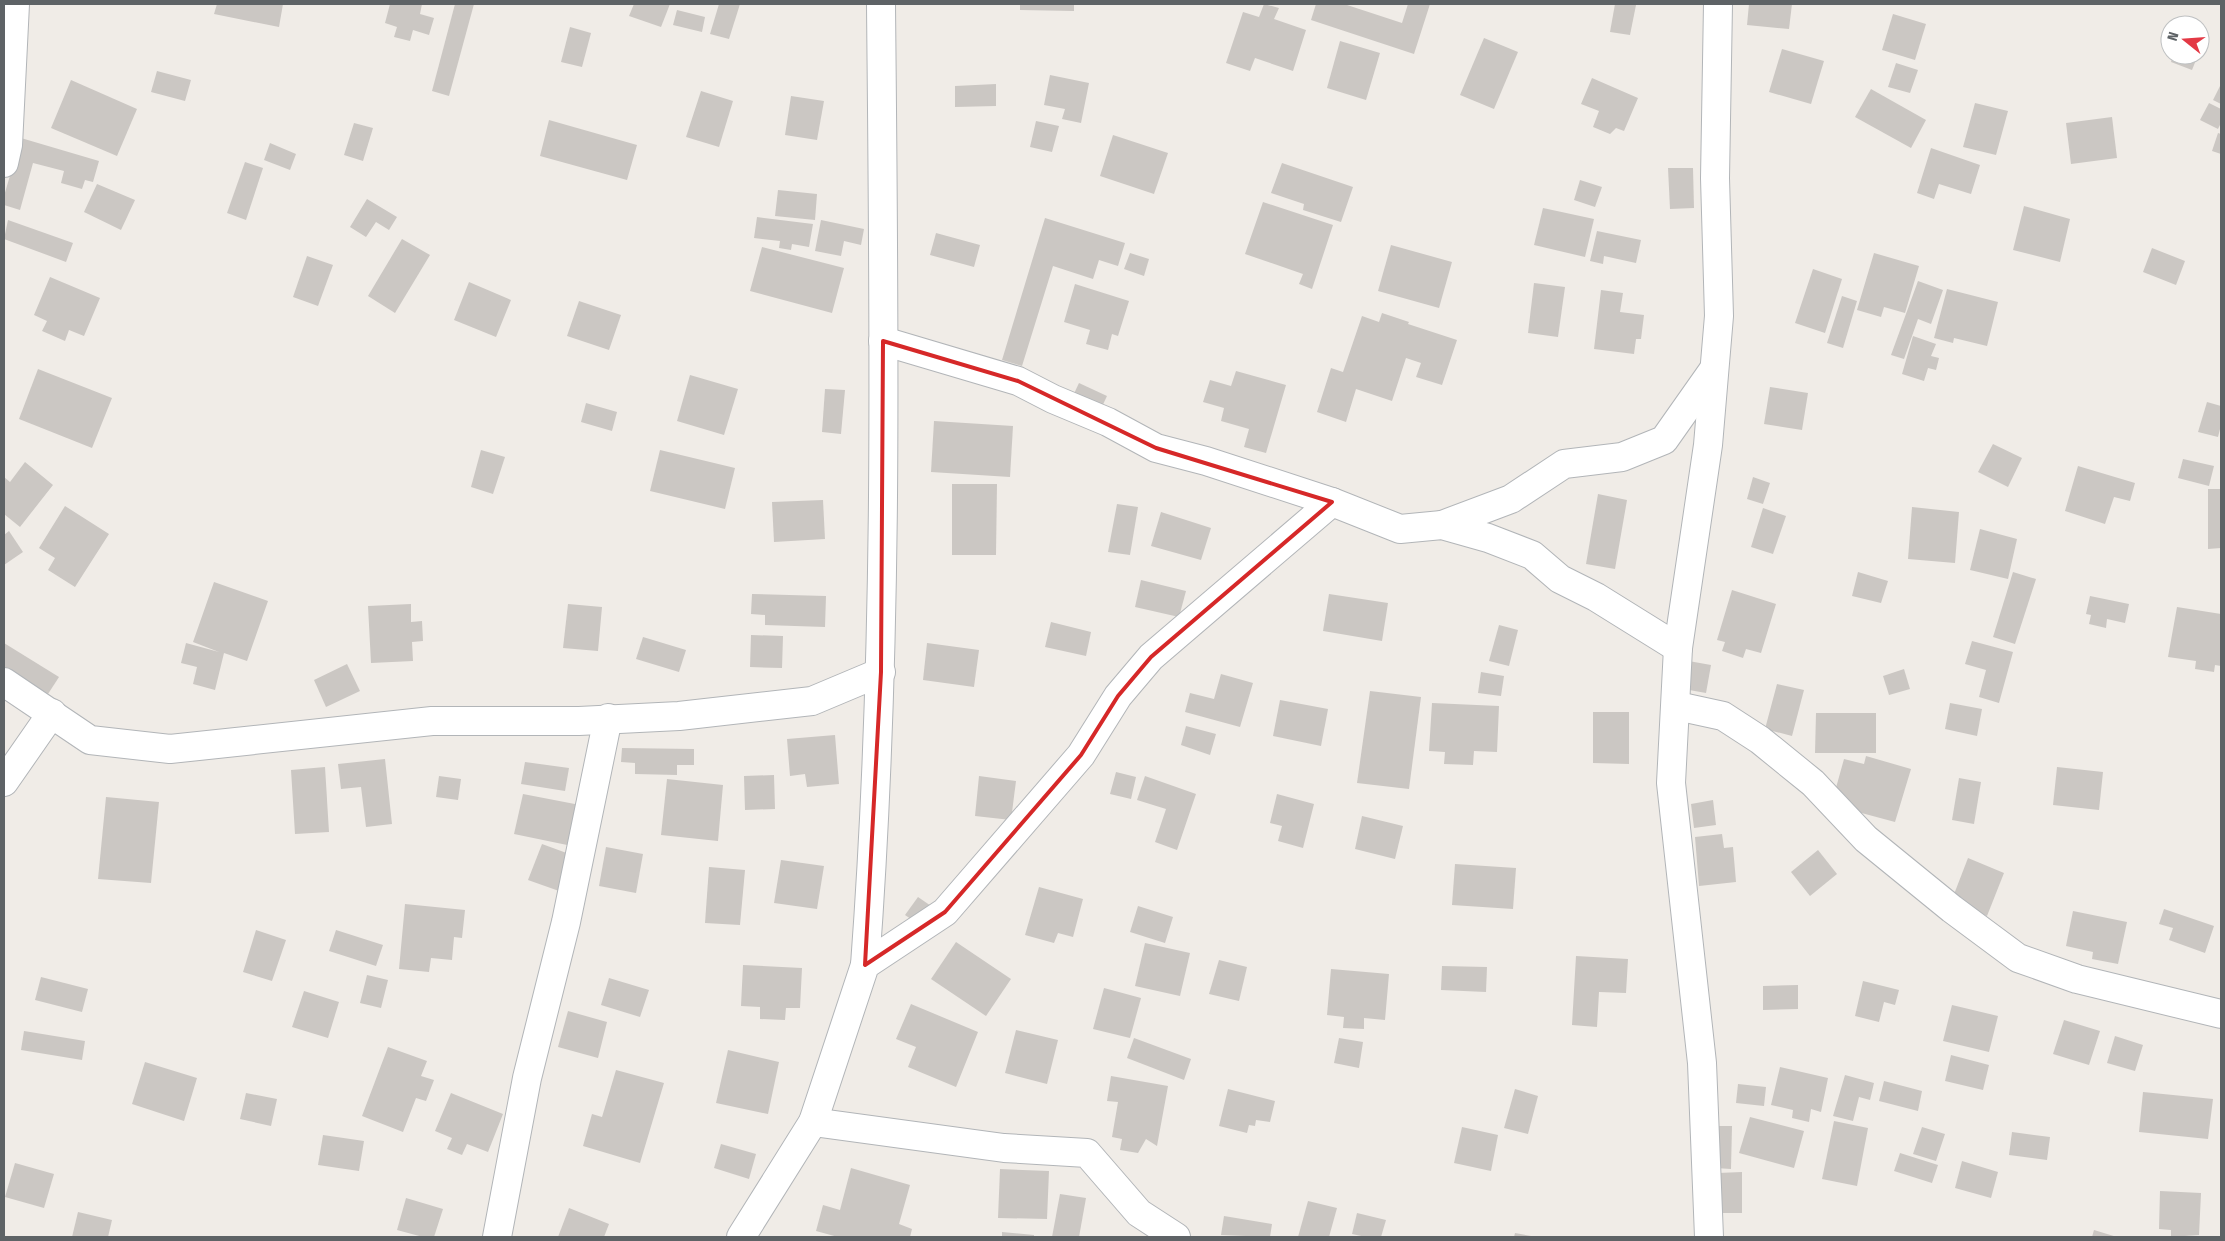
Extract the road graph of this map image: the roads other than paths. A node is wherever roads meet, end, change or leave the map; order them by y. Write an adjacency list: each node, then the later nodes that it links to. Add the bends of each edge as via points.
1 (15, 4): 4 (street, via 8,145)
2 (881, 4): 5 (street)
3 (1718, 4): 6 (street, via 1715,178 1720,291)
4 (4, 163)
5 (883, 341): 7 (street, via 1018,381 1156,448); 10 (street)
6 (1714, 370): 8 (street, via 1664,440 1622,458 1564,464 1511,499); 9 (street, via 1708,445)
7 (1332, 502): 8 (street, via 1400,529); 16 (street, via 1151,657 1118,696 1081,754 945,912)
8 (1442, 525): 9 (street, via 1532,555 1560,579)
9 (1678, 648): 12 (street)
10 (881, 672): 14 (street, via 812,701 679,716); 16 (street)
11 (4, 682): 13 (street)
12 (1676, 706): 17 (street, via 1723,716 1760,740 1813,783 1866,839 2018,958 2077,979); 22 (street, via 1671,783 1702,1063)
13 (52, 712): 14 (street, via 90,740 170,749 432,721 579,721); 15 (street)
14 (608, 718): 19 (street, via 566,922 527,1078)
15 (4, 782)
16 (865, 965): 18 (street)
17 (2221, 1014)
18 (814, 1122): 20 (street); 21 (street, via 1004,1148 1087,1153 1139,1213)
19 (497, 1237)
20 (741, 1237)
21 (1176, 1237)
22 (1709, 1237)

